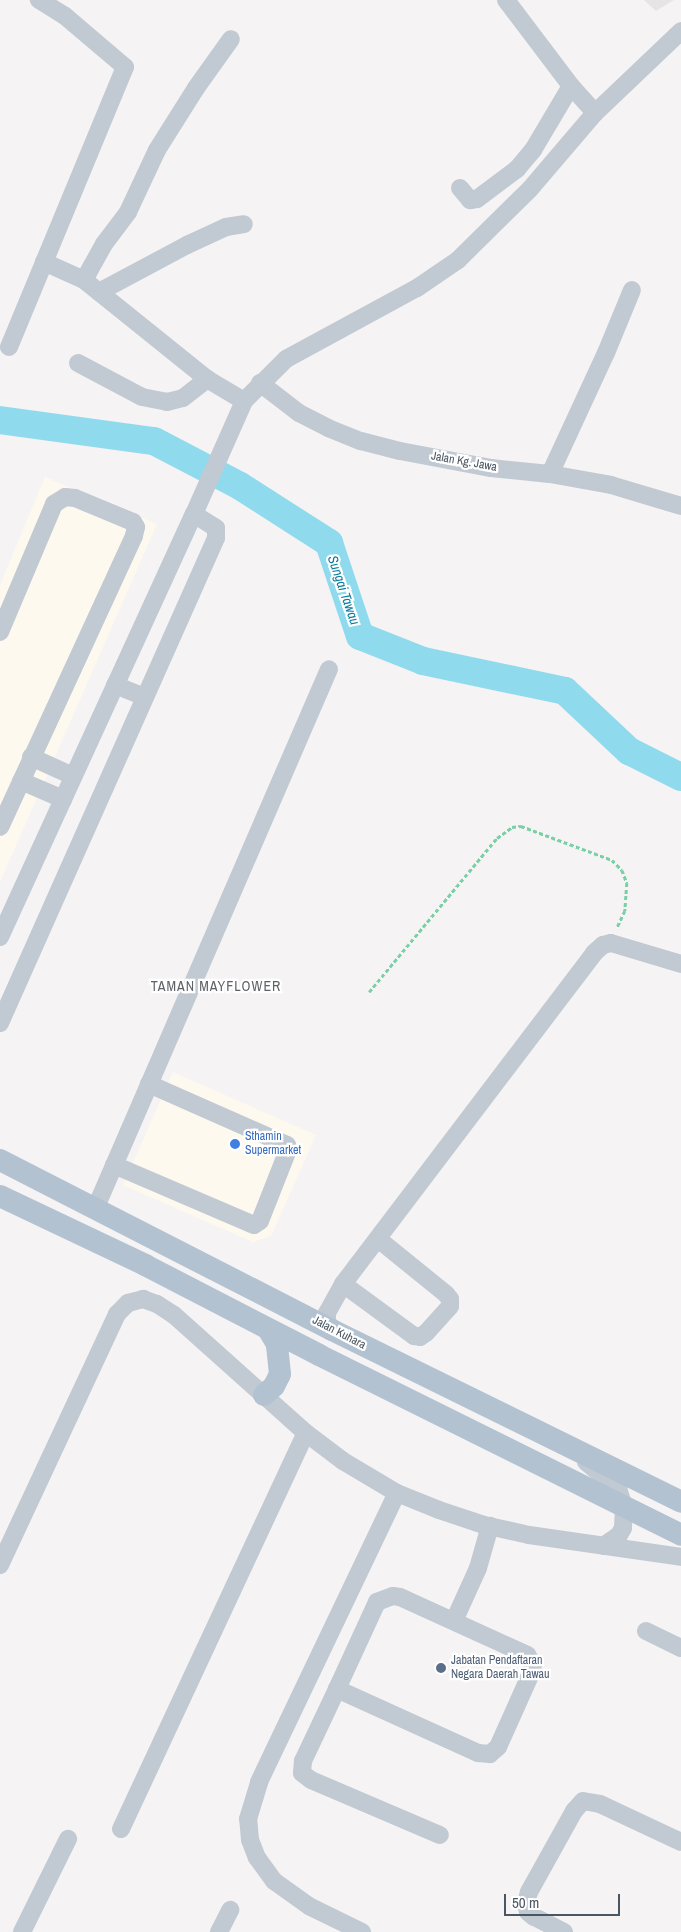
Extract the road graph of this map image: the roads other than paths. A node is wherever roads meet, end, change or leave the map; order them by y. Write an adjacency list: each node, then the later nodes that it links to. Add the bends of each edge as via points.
1 (39, 0): 9 (street, via 65,16 125,67)
2 (506, 0): 5 (street)
3 (681, 31): 6 (street)
4 (231, 39): 10 (street, via 157,150 128,212 104,244)
5 (572, 86): 6 (street); 7 (street, via 533,150 517,169 477,199 470,200)
6 (595, 113): 16 (street, via 530,189 458,260 417,288 286,359)
7 (460, 188)
8 (244, 224): 12 (street, via 226,228 187,246)
9 (44, 262): 10 (street); 13 (street)
10 (84, 280): 12 (street)
11 (632, 290): 18 (street)
12 (99, 292): 15 (street)
13 (9, 347)
14 (78, 363): 15 (street, via 142,397 167,402 183,398)
15 (207, 379): 17 (street)
16 (260, 383): 17 (street); 18 (street, Jalan Kg. Jawa, via 299,413 361,441 491,468)
17 (244, 401): 20 (street)
18 (550, 474): 19 (street, Jalan Kg. Jawa, via 611,485)
19 (681, 506)
20 (194, 514): 23 (street); 24 (street, via 216,528 216,538)
21 (0, 632): 25 (street, via 54,504 65,497 75,498 133,522 136,528 134,536)
22 (329, 669): 33 (street)
23 (115, 685): 24 (street); 26 (street)
24 (145, 697): 32 (street)
25 (31, 757): 26 (street); 27 (street)
26 (73, 776): 28 (street)
27 (21, 781): 28 (street); 29 (street)
28 (63, 799): 30 (street)
29 (0, 828)
30 (0, 936)
31 (681, 964): 38 (street, via 610,943 594,953)
32 (0, 1023)
33 (149, 1084): 35 (street); 35 (street, via 287,1145 288,1150 260,1222 254,1225)
34 (0, 1160): 37 (main road, Jalan Kuhara)
35 (114, 1165): 37 (street)
36 (0, 1196): 40 (main road, via 145,1265)
37 (96, 1207): 41 (main road, Jalan Kuhara)
38 (378, 1239): 39 (street); 39 (street, via 446,1294 450,1306 426,1333 414,1336)
39 (343, 1284): 41 (street, via 327,1313)
40 (268, 1329): 42 (main road, via 277,1344 280,1374); 47 (main road)
41 (332, 1330): 44 (main road, Jalan Kuhara)
42 (264, 1395): 43 (street); 52 (street, via 174,1315 143,1299 128,1303 117,1314)
43 (306, 1433): 45 (street, via 343,1461); 57 (street)
44 (566, 1446): 46 (main road, Jalan Kuhara); 47 (street, via 618,1488)
45 (397, 1493): 48 (street); 64 (street, via 259,1782 248,1819 255,1853 274,1881 309,1906)
46 (681, 1502)
47 (624, 1508): 49 (main road); 50 (street, via 623,1528 619,1535)
48 (490, 1526): 50 (street); 53 (street, via 478,1568)
49 (681, 1535)
50 (602, 1546): 51 (street)
51 (681, 1557)
52 (0, 1565)
53 (454, 1621): 56 (street, via 400,1597 380,1599); 56 (street, via 522,1652 533,1664 498,1747 490,1754 478,1753)
54 (646, 1631): 55 (street)
55 (681, 1648)
56 (337, 1689): 58 (street, via 303,1761 302,1772 311,1780)
57 (121, 1829)
58 (440, 1835)
59 (68, 1839): 62 (street)
60 (681, 1842): 65 (street, via 600,1804 583,1801 574,1811 526,1903 528,1912 534,1917)
61 (230, 1910): 63 (street)
62 (22, 1932)
63 (218, 1932)
64 (362, 1932)
65 (564, 1932)

